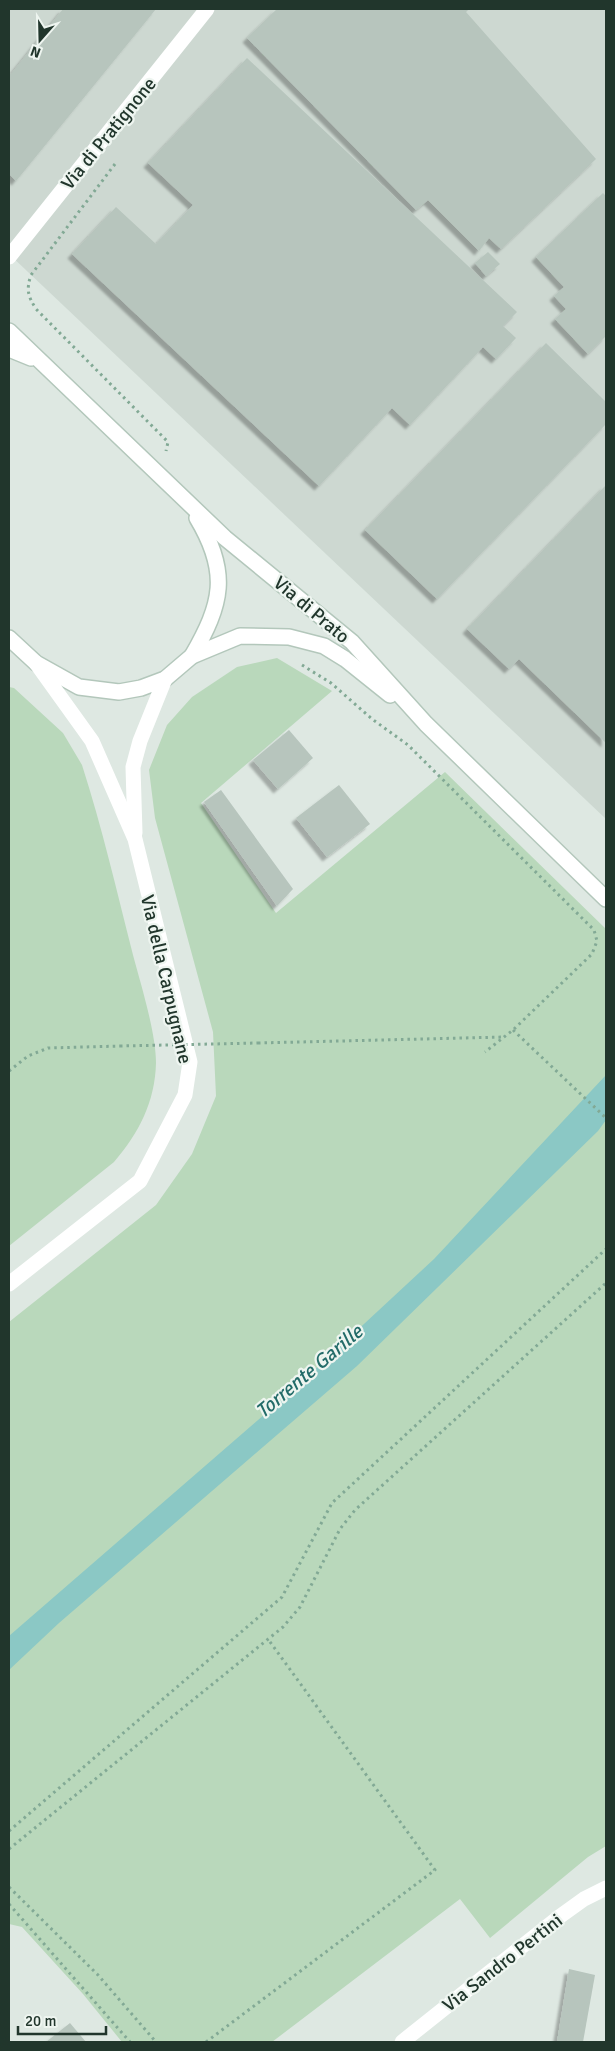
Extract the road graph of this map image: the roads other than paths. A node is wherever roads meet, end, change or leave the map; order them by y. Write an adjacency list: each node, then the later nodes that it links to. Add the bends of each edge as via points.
1 (207, 9): 2 (main road, Via di Pratignone)
2 (9, 257)
3 (9, 331): 5 (main road, Via di Prato)
4 (9, 349): 5 (main road, Via di Prato)
5 (37, 360): 6 (main road, Via di Prato)
6 (189, 504): 8 (main road, Via di Prato, via 217,560 218,595 211,624); 11 (main road, Via di Prato, via 225,538 352,642)
7 (9, 638): 9 (main road, Via di Prato)
8 (192, 656): 10 (main road, Via di Prato); 11 (main road, Via di Prato, via 240,636 289,637 324,646 346,659)
9 (36, 663): 10 (main road, Via di Prato, via 79,687 119,692); 12 (main road, Via della Carpugnane, via 92,742)
10 (165, 679): 12 (main road, Via della Carpugnane, via 133,767)
11 (426, 724): 13 (main road, Via di Prato)
12 (135, 839): 14 (main road, Via della Carpugnane, via 190,1062 185,1095 140,1181)
13 (606, 899)
14 (9, 1284)
15 (606, 1888): 16 (main road, Via Sandro Pertini, via 559,1917)
16 (402, 2042)

